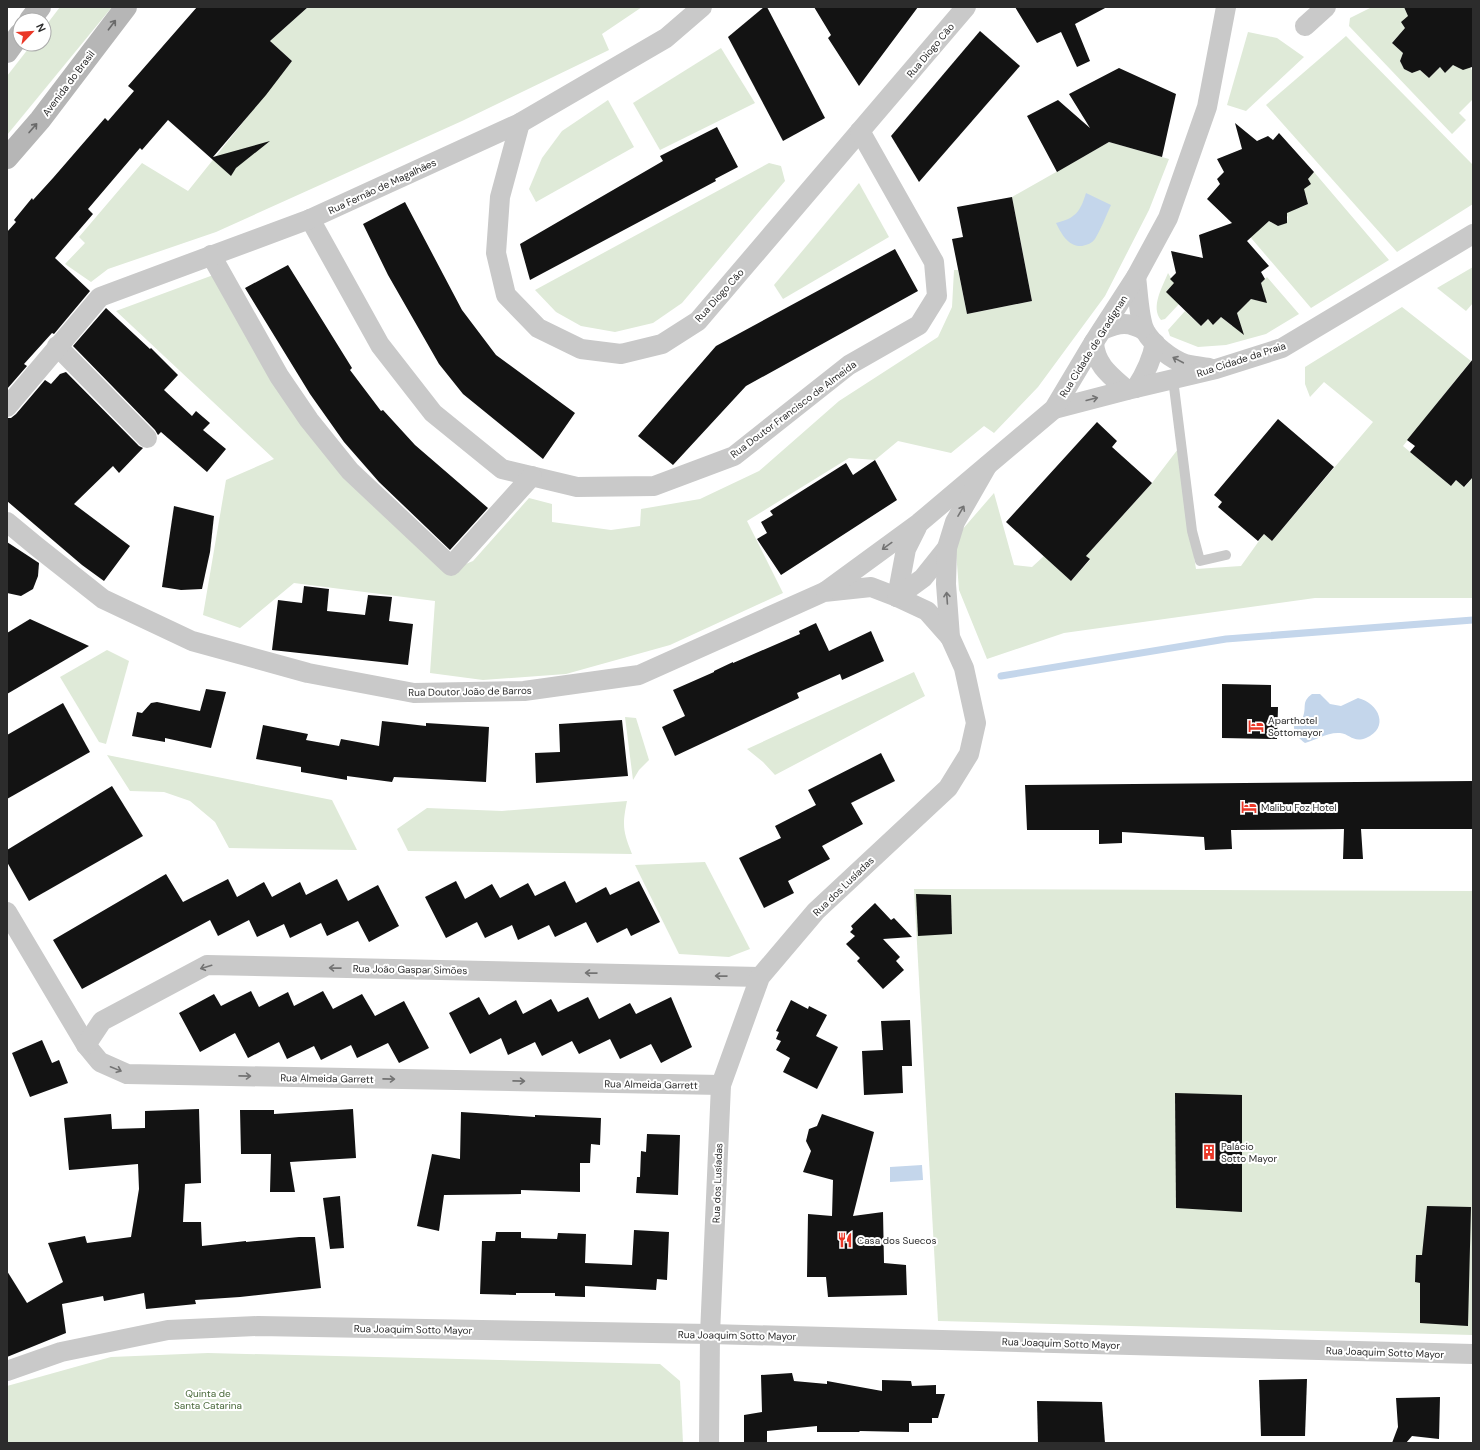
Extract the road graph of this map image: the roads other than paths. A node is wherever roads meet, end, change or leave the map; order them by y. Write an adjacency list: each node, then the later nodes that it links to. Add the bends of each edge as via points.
1 (126, 7): 9 (main road, Avenida do Brasil, one-way to 1, via 40,120)
2 (702, 7): 7 (street, Rua Fernão de Magalhães, via 666,38)
3 (966, 7): 8 (street, Rua Diogo Cão)
4 (1226, 7): 13 (street, Rua Cidade de Gradignan, via 1204,116 1168,218)
5 (1326, 7): 6 (street)
6 (1305, 26)
7 (520, 123): 8 (street, Rua Diogo Cão, via 500,197 496,253 506,295 538,328 581,349 621,354 662,344 698,321); 10 (street, Rua Fernão de Magalhães)
8 (860, 132): 24 (street, Rua Doutor Francisco de Almeida, via 934,262 937,296 919,325 849,365 734,456 654,486 577,487)
9 (7, 158)
10 (310, 219): 12 (street, Rua Fernão de Magalhães); 24 (street, Rua Doutor Francisco de Almeida, via 380,345 433,413 502,469)
11 (1473, 234): 17 (street, Rua Cidade da Praia, via 1282,348)
12 (211, 255): 16 (street, Rua Fernão de Magalhães, via 100,297); 24 (street, via 279,376 309,420 350,471 451,566)
13 (1136, 277): 14 (street, Rua Cidade de Gradignan); 15 (street, via 1141,318)
14 (1098, 336): 15 (street, via 1118,324 1127,324 1136,326); 19 (street, via 1095,351 1103,368); 21 (street, Rua Cidade de Gradignan)
15 (1150, 337): 17 (street, one-way to 15, via 1185,363 1169,355); 19 (street, via 1152,356 1145,375)
16 (57, 346): 20 (street, Rua Fernão de Magalhães); 22 (street)
17 (1216, 369): 18 (street, Rua Cidade da Praia)
18 (1173, 379): 19 (street, Rua Cidade da Praia); 28 (lane, via 1192,531 1200,561)
19 (1131, 389): 21 (street, Rua Cidade da Praia, one-way to 19)
20 (7, 406)
21 (1054, 409): 23 (street, Rua Cidade de Gradignan)
22 (147, 438)
23 (987, 466): 26 (street, Rua Cidade de Gradignan); 27 (street, Rua dos Lusíadas, one-way to 23, via 955,522)
24 (532, 476)
25 (7, 522): 29 (street, Rua Doutor João de Barros, via 103,599 192,642 308,673 414,693 524,691 639,674)
26 (919, 523): 29 (street, Rua Cidade de Gradignan, one-way to 29); 30 (street, via 906,549)
27 (948, 548): 30 (street, via 923,578); 31 (street, Rua dos Lusíadas, one-way to 27, via 946,584)
28 (1226, 555)
29 (824, 592): 30 (street, Rua Doutor João de Barros, via 871,587)
30 (897, 597): 31 (street, Rua Doutor João de Barros, via 926,611)
31 (950, 637): 34 (street, Rua dos Lusíadas, via 964,668 976,723 969,754 948,788 816,911)
32 (7, 912): 33 (street, Rua Almeida Garrett)
33 (14, 939): 35 (street, Rua Almeida Garrett)
34 (760, 977): 35 (street, Rua João Gaspar Simões, one-way to 35, via 207,965 102,1021); 36 (street, Rua dos Lusíadas)
35 (86, 1045): 36 (street, Rua Almeida Garrett, one-way to 36, via 100,1062 127,1074)
36 (721, 1086): 37 (street, Rua dos Lusíadas)
37 (710, 1334): 38 (street, Rua Joaquim Sotto Mayor); 39 (street, Rua Joaquim Sotto Mayor, via 258,1326 168,1330 61,1352); 40 (street, Rua dos Lusíadas)
38 (1473, 1354)
39 (7, 1370)
40 (709, 1443)

